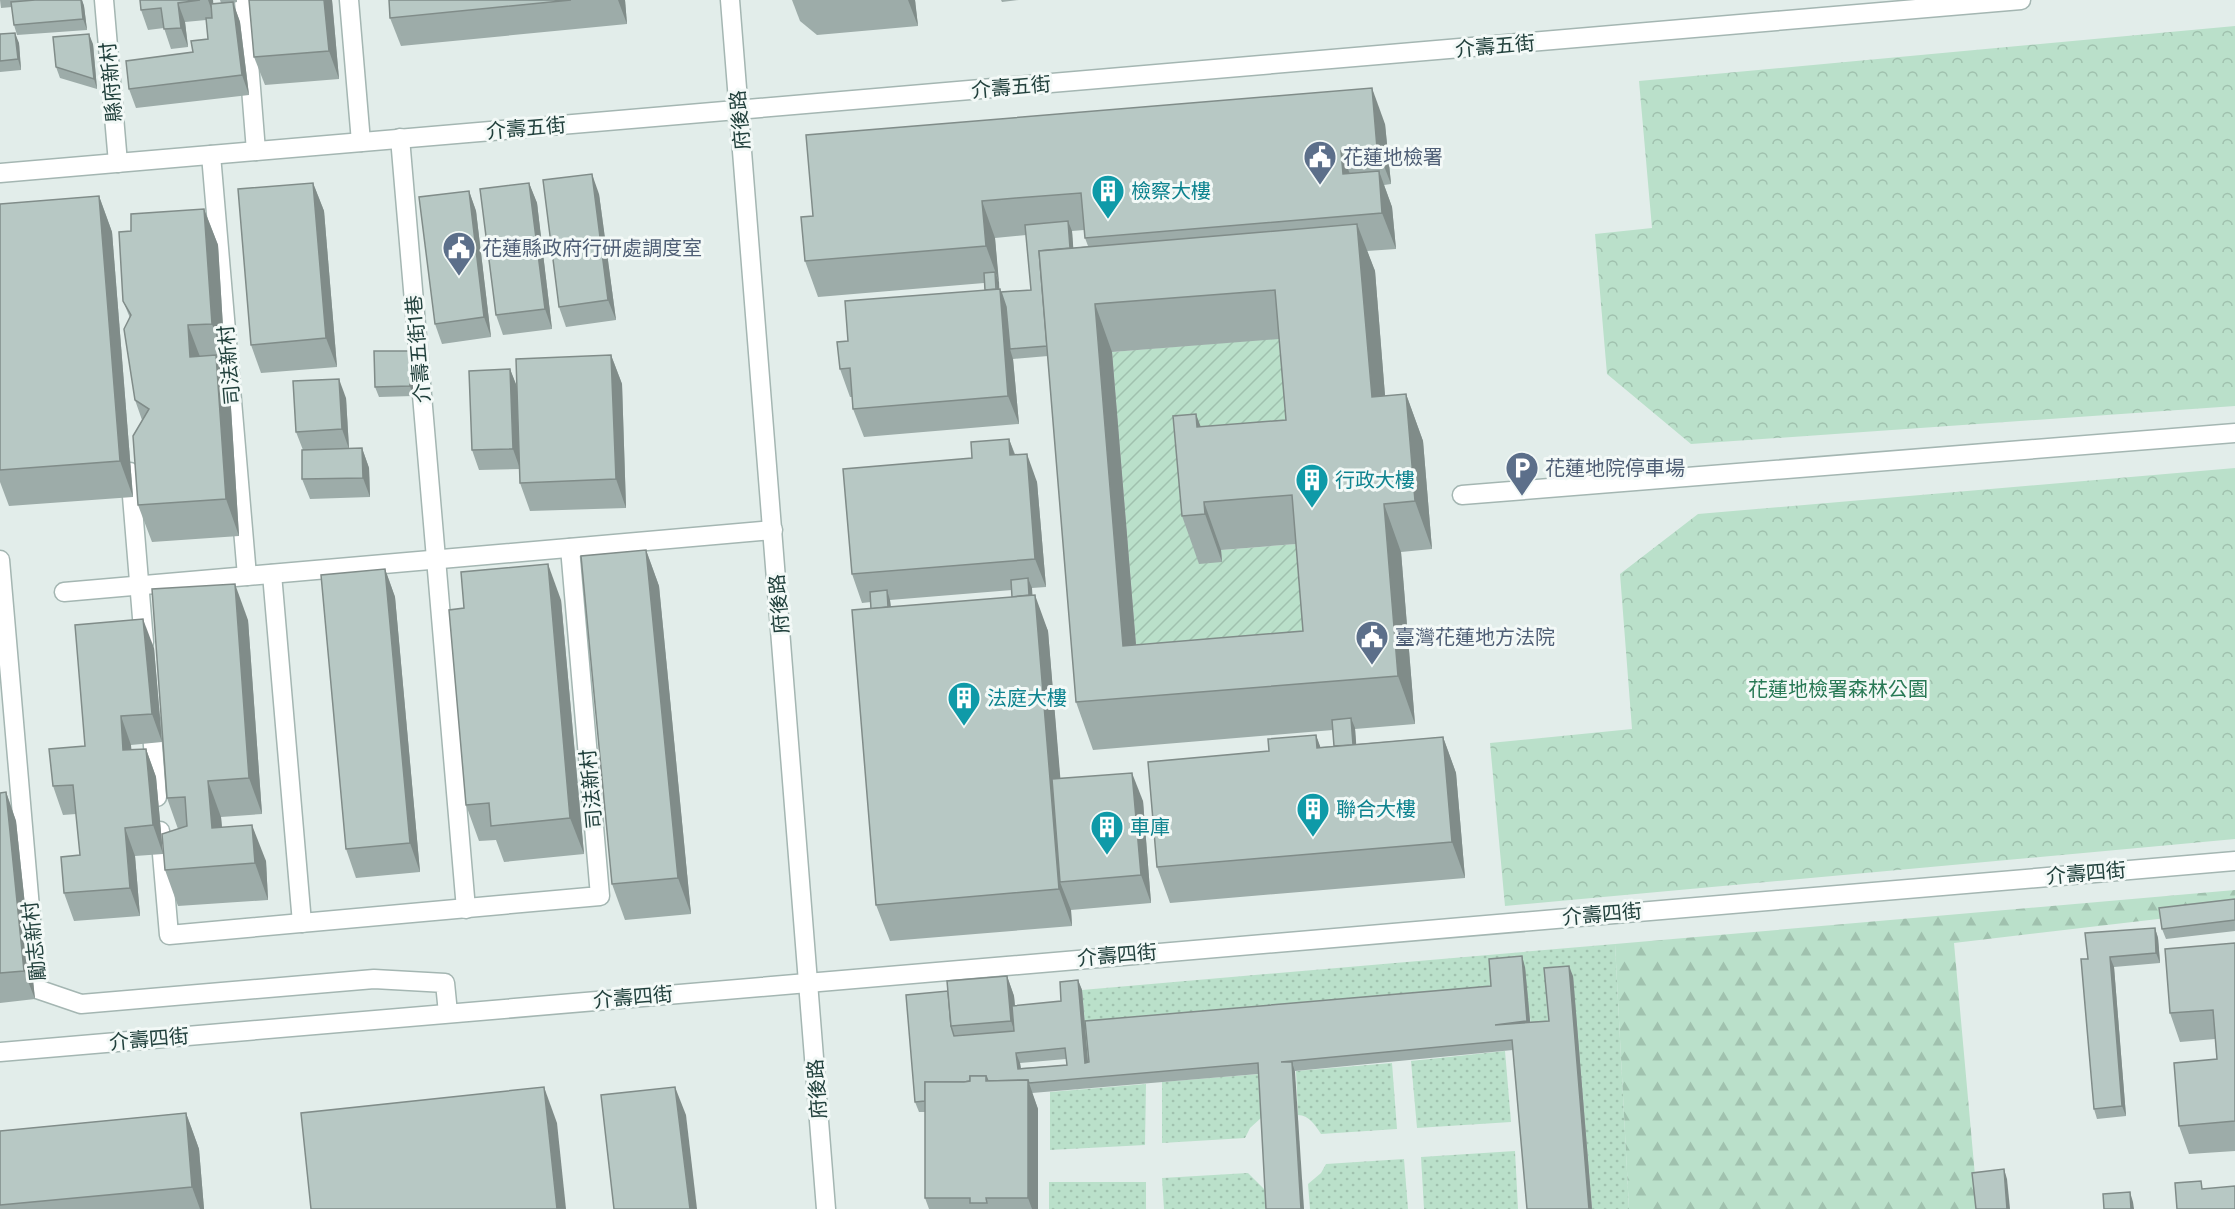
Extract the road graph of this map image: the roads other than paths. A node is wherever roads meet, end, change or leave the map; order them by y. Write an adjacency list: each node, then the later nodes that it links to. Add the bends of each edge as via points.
1 (104, 0): 12 (street, 縣府新村)
2 (244, 0): 10 (street)
3 (349, 0): 9 (street)
4 (730, 0): 7 (street, 府後路)
5 (2022, 0): 6 (street, 介壽五街)
6 (1899, 5): 7 (street, 介壽五街)
7 (739, 109): 8 (street, 介壽五街); 17 (street, 府後路)
8 (400, 138): 9 (street, 介壽五街); 20 (street, 介壽五街1巷)
9 (361, 141): 10 (street, 介壽五街)
10 (256, 151): 11 (street, 介壽五街)
11 (211, 154): 12 (street, 介壽五街); 22 (street, 司法新村)
12 (118, 163): 13 (street, 介壽五街)
13 (0, 173)
14 (2235, 434): 16 (street)
15 (128, 455): 23 (street)
16 (1462, 495)
17 (773, 530): 18 (street); 30 (street, 府後路)
18 (570, 548): 20 (street); 28 (street, 司法新村, via 600,896)
19 (0, 560): 31 (street, 勵志新村, via 37,989 81,1004 374,979 446,983)
20 (436, 560): 21 (street); 28 (street)
21 (272, 574): 22 (street); 29 (street)
22 (247, 576): 23 (street)
23 (139, 586): 24 (street); 25 (street)
24 (64, 592)
25 (145, 655)
26 (149, 702): 29 (street, 司法新村, via 169,934)
27 (2235, 861): 30 (street, 介壽四街)
28 (466, 909): 29 (street, 司法新村)
29 (302, 923)
30 (809, 982): 31 (street, 介壽四街); 33 (street, 府後路)
31 (448, 1013): 32 (street, 介壽四街)
32 (0, 1052)
33 (826, 1209)

